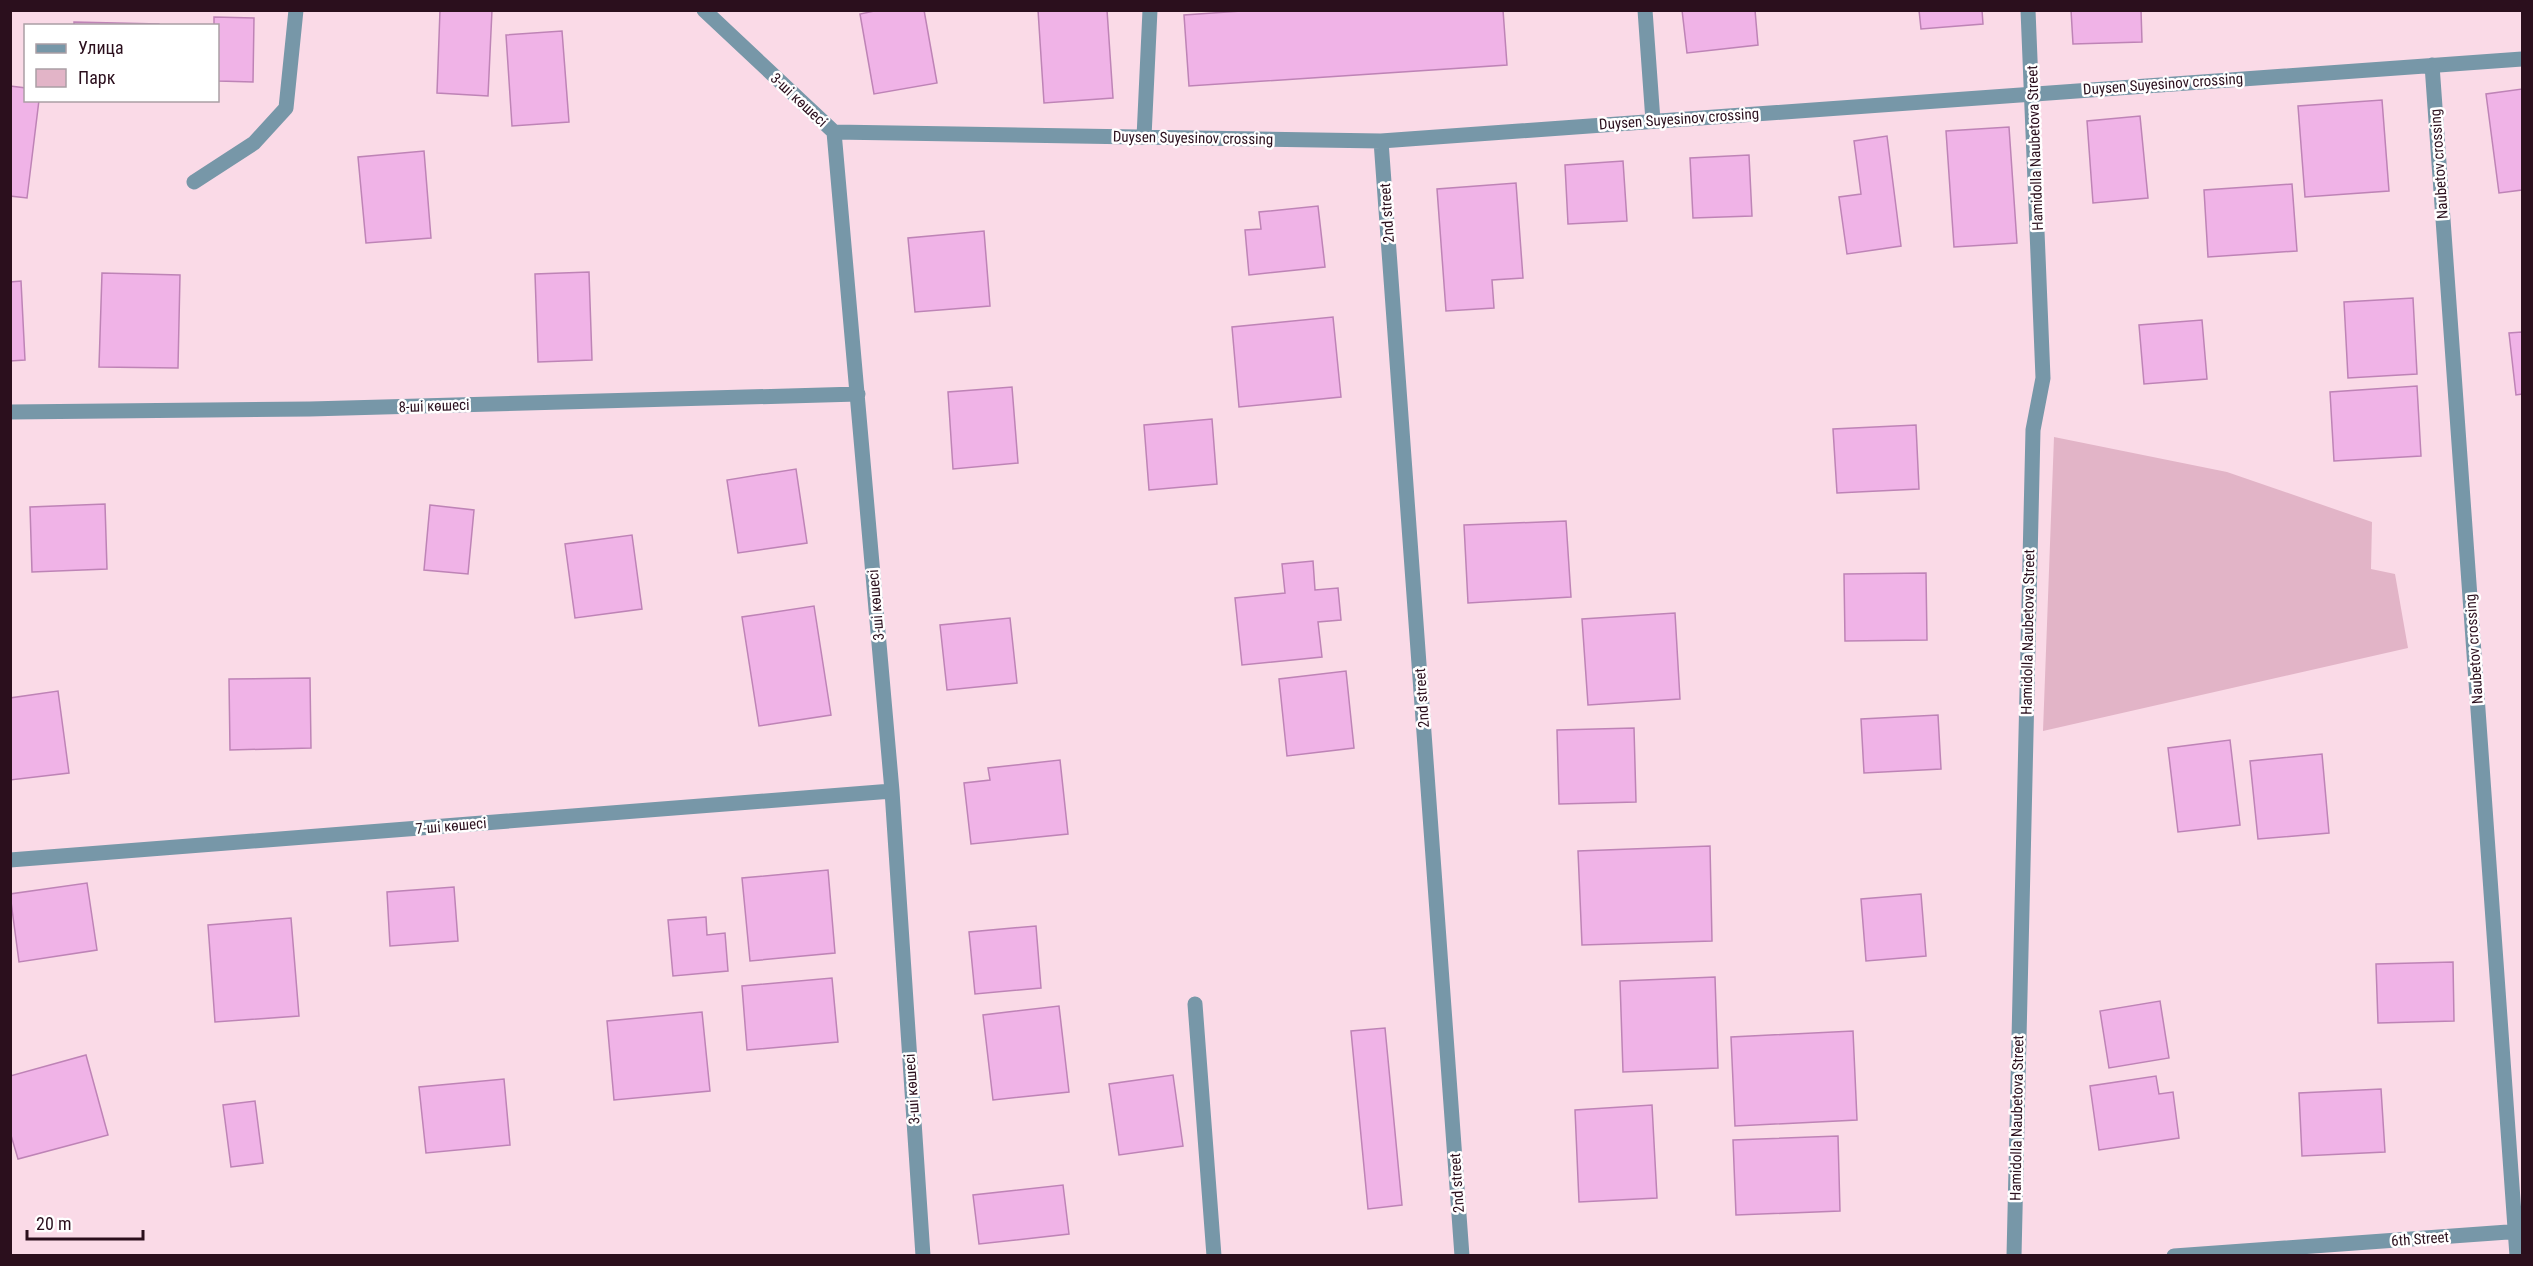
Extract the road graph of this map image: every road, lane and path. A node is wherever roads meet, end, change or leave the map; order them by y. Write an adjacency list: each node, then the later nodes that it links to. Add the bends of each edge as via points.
1 (296, 10): 13 (street, via 286,108 254,143)
2 (704, 10): 10 (street, 3-ші көшесі)
3 (1150, 10): 11 (street)
4 (1645, 10): 9 (street)
5 (2028, 10): 8 (street, Hamidolla Naubetova Street)
6 (2523, 59): 7 (street, Duysen Suyesinov crossing)
7 (2432, 65): 8 (street, Duysen Suyesinov crossing); 19 (street, Naubetov crossing)
8 (2033, 93): 9 (street, Duysen Suyesinov crossing); 23 (street, Hamidolla Naubetova Street, via 2043,378 2033,430)
9 (1653, 121): 12 (street, Duysen Suyesinov crossing)
10 (834, 132): 11 (street, Duysen Suyesinov crossing); 14 (street, 3-ші көшесі)
11 (1144, 137): 12 (street, Duysen Suyesinov crossing)
12 (1381, 141): 22 (street, 2nd street)
13 (194, 182)
14 (858, 394): 15 (street, 8-ші көшесі, via 310,410); 16 (street, 3-ші көшесі)
15 (10, 412)
16 (892, 791): 17 (street, 7-ші көшесі); 20 (street, 3-ші көшесі)
17 (10, 860)
18 (1195, 1004): 21 (street)
19 (2519, 1232): 24 (street, 6th Street); 25 (street, Naubetov crossing)
20 (922, 1256)
21 (1214, 1256)
22 (1462, 1256)
23 (2014, 1256)
24 (2174, 1256)
25 (2517, 1256)

